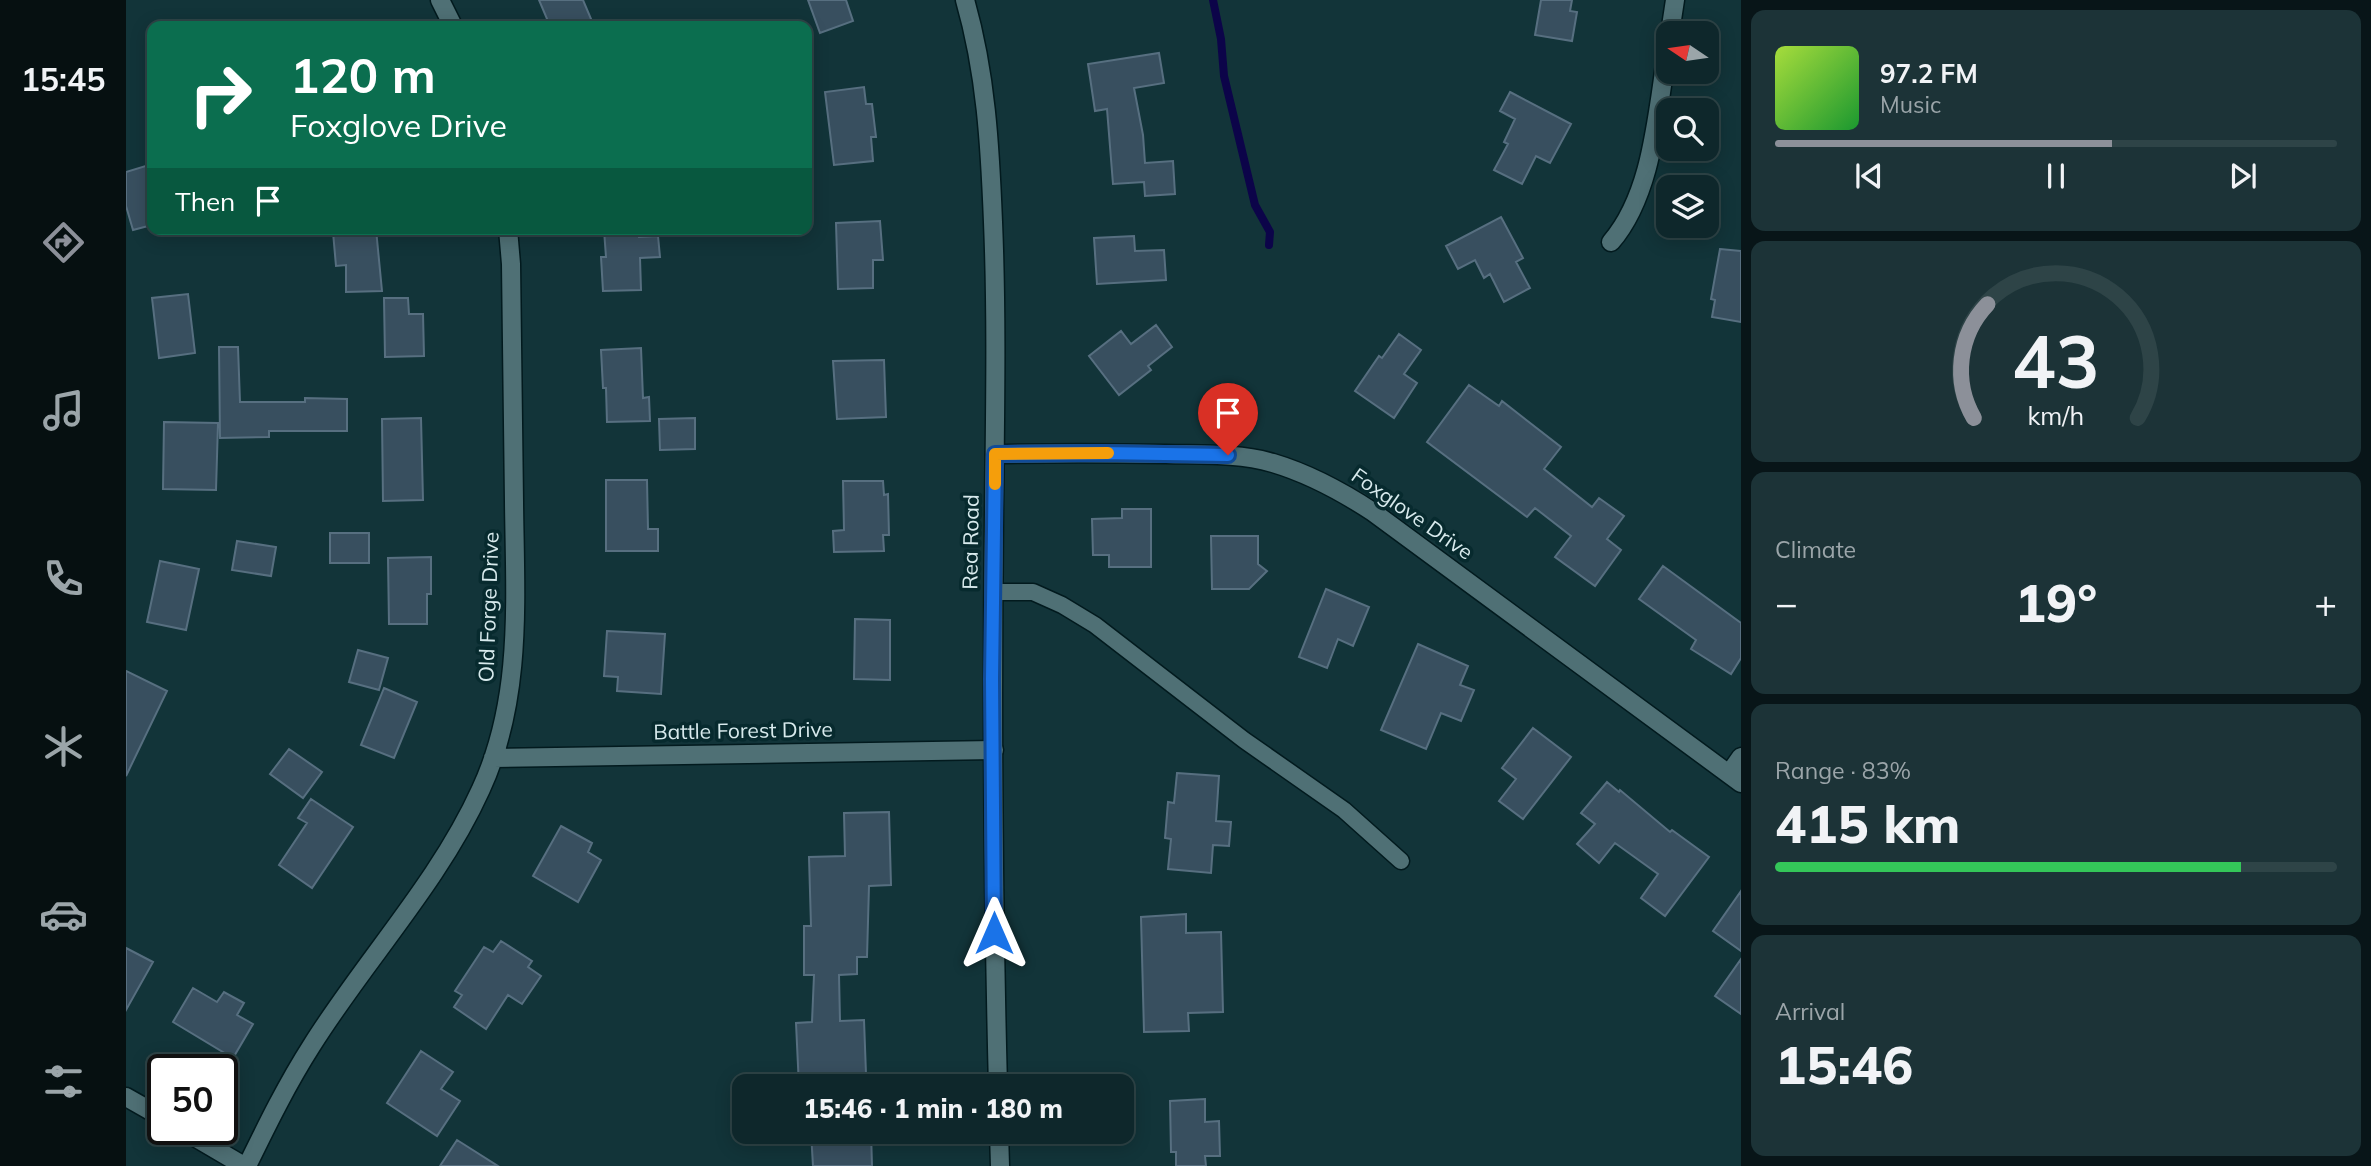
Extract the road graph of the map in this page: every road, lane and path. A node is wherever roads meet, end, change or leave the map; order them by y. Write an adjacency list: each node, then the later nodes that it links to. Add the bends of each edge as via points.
1 (440, 0): 4 (street)
2 (965, 0): 9 (street, Rea Road, via 982,68 989,134 996,311)
3 (1675, 0): 5 (street)
4 (450, 21)
5 (1672, 21)
6 (1661, 84): 8 (street, via 1638,200)
7 (509, 235): 13 (street, Old Forge Drive, via 514,669)
8 (1611, 242)
9 (995, 454): 10 (street, Rea Road); 14 (street, Foxglove Drive, via 1228,455 1271,462 1312,476 1373,512)
10 (993, 592): 11 (street, Rea Road); 15 (lane, via 1033,592 1095,625 1344,810)
11 (994, 750): 13 (street, Battle Forest Drive); 16 (street, Rea Road)
12 (1741, 757): 14 (street)
13 (493, 758): 21 (street, Old Forge Drive, via 453,842 313,1044)
14 (1735, 778)
15 (1401, 861)
16 (998, 1074)
17 (126, 1097): 18 (street)
18 (147, 1109)
19 (999, 1144): 22 (street)
20 (209, 1145): 21 (street)
21 (246, 1166)
22 (1000, 1166)

